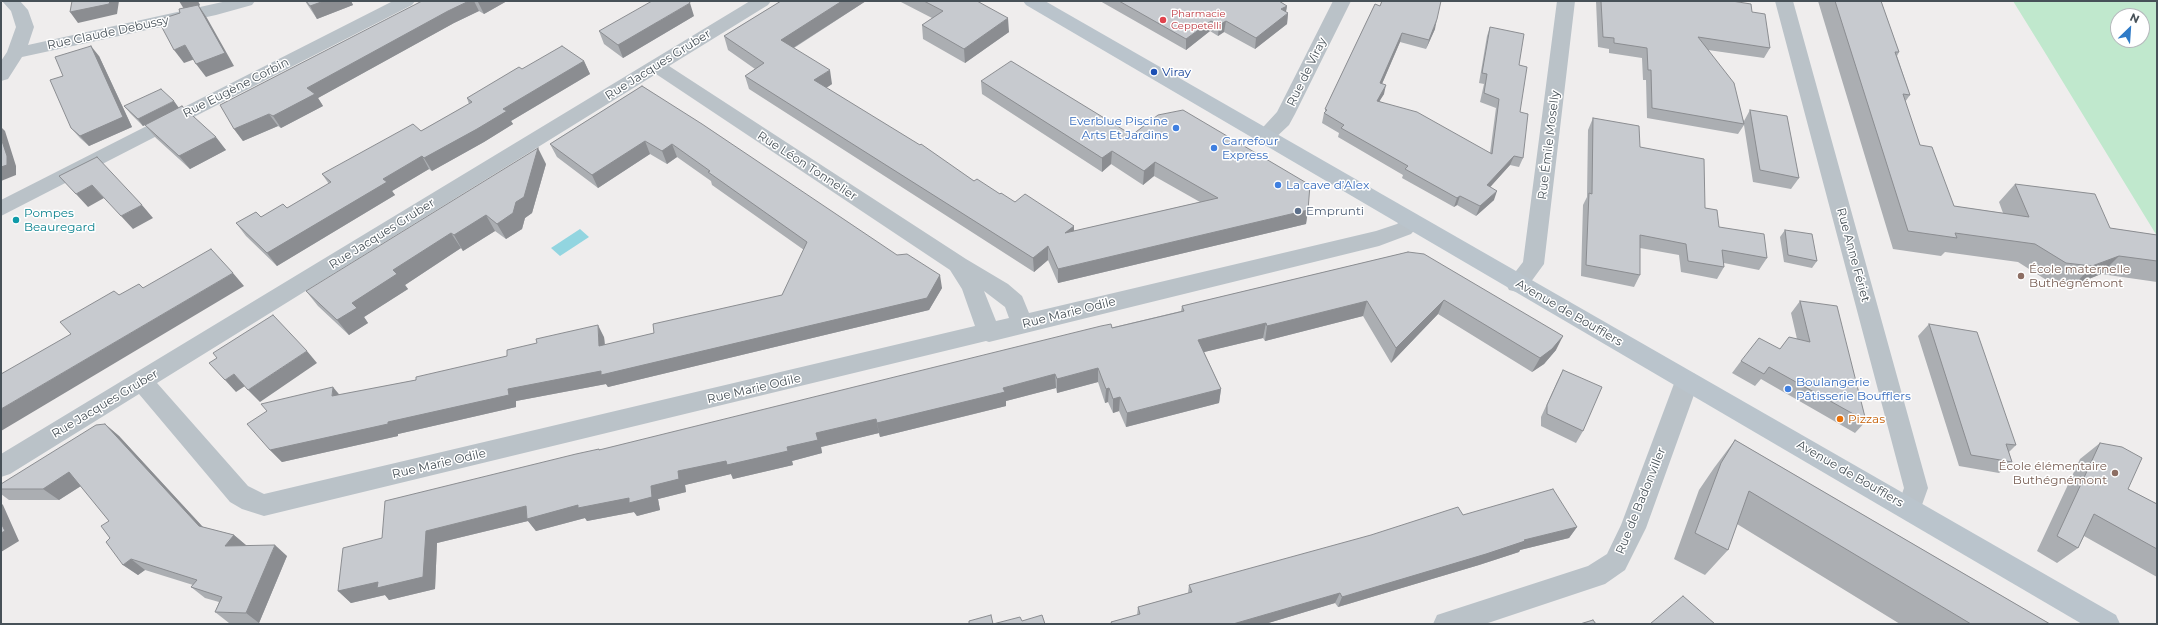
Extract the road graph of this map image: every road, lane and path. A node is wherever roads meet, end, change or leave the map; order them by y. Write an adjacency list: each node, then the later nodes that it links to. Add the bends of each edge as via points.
1 (11, 1): 9 (street, via 19,10 24,27)
2 (246, 1): 9 (street, Rue Claude Debussy, via 216,10)
3 (406, 1): 13 (street, Rue Eugène Corbin)
4 (762, 1): 10 (street, Rue Jacques Gruber)
5 (1032, 1): 12 (street, Avenue de Boufflers)
6 (1342, 1): 12 (street, Rue de Viray, via 1286,114)
7 (1566, 1): 16 (street, Rue Émile Moselly, via 1533,264)
8 (1784, 1): 22 (street, Rue Anne Fériet, via 1916,488)
9 (16, 53): 11 (street)
10 (656, 66): 15 (street, Rue Léon Tonnelier); 20 (street, Rue Jacques Gruber)
11 (1, 74)
12 (1264, 136): 14 (street, Avenue de Boufflers)
13 (1, 209)
14 (1412, 222): 16 (street, Avenue de Boufflers); 17 (street, Rue Marie Odile, via 1404,229 1379,238)
15 (958, 265): 17 (street, Rue Léon Tonnelier, via 984,279 1014,302); 18 (street, Rue Léon Tonnelier, via 972,287)
16 (1517, 284): 19 (street, Avenue de Boufflers)
17 (1023, 324): 18 (street, Rue Marie Odile)
18 (989, 333): 20 (street, Rue Marie Odile, via 264,505 239,494)
19 (1686, 381): 22 (street, Avenue de Boufflers); 23 (street, Rue de Badonviller, via 1633,528 1616,562 1596,576)
20 (142, 382): 21 (street, Rue Jacques Gruber)
21 (1, 467)
22 (1909, 508): 24 (street, Avenue de Boufflers)
23 (1446, 624)
24 (2107, 624)

